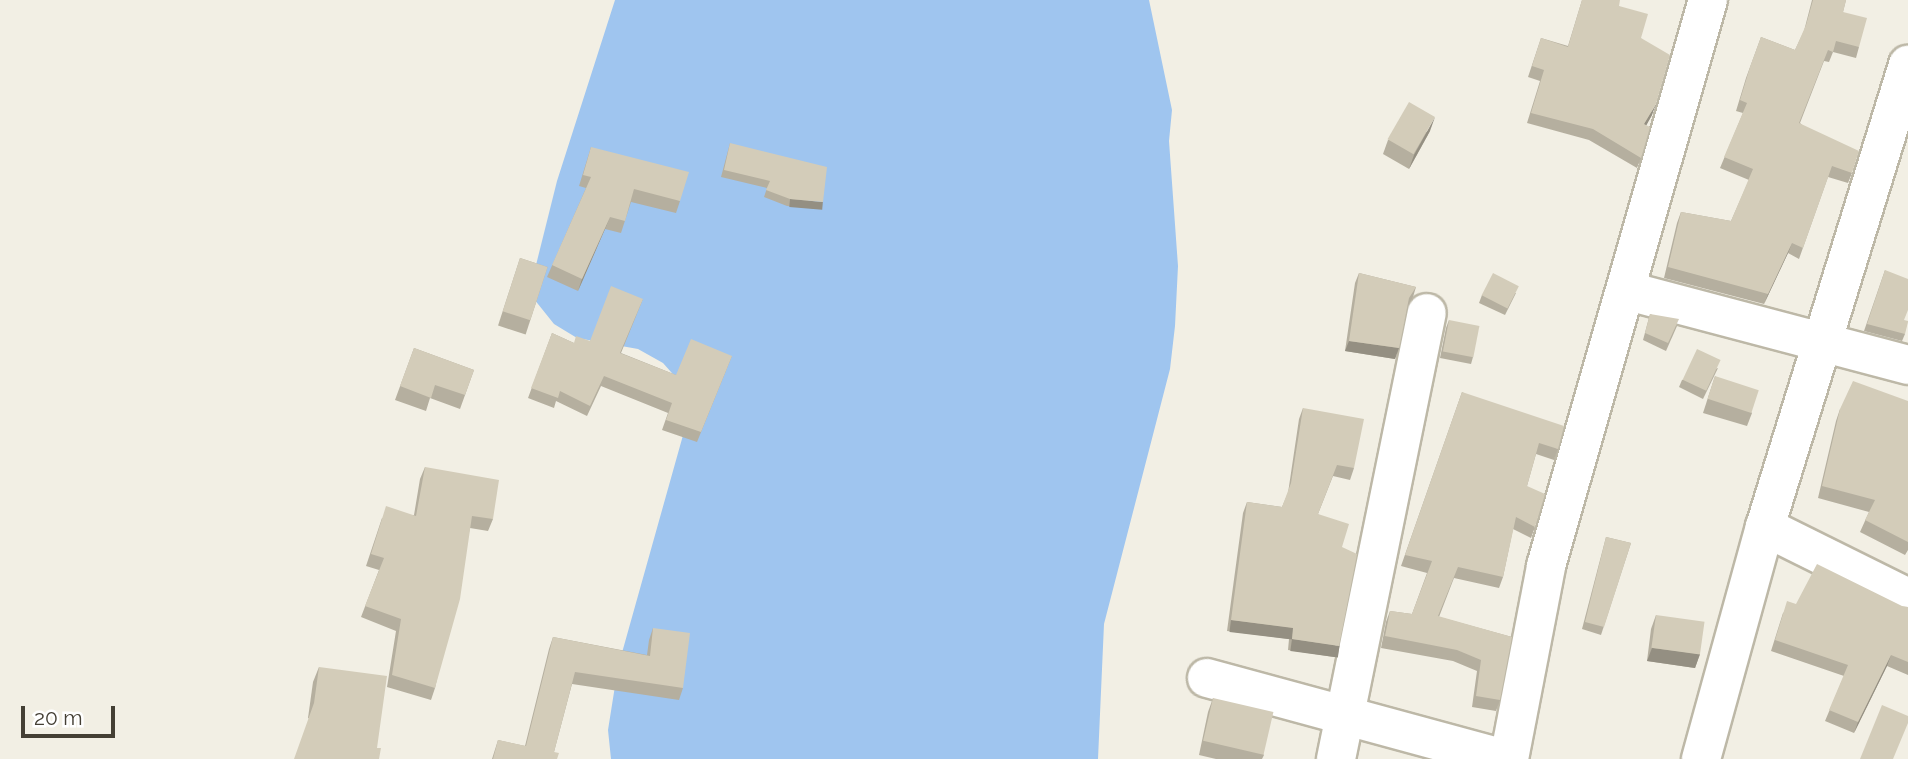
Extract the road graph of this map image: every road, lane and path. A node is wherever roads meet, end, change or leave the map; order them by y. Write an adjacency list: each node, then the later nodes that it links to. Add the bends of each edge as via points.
1 (1708, 0): 3 (street)
2 (1908, 65): 5 (street)
3 (1628, 291): 5 (street); 12 (street, via 1546,566)
4 (1427, 313): 10 (street)
5 (1825, 343): 6 (street); 7 (street)
6 (1908, 365)
7 (1765, 527): 8 (street); 13 (street)
8 (1908, 598)
9 (1207, 678): 10 (street)
10 (1344, 716): 11 (street); 12 (street)
11 (1336, 759)
12 (1507, 759)
13 (1701, 759)

